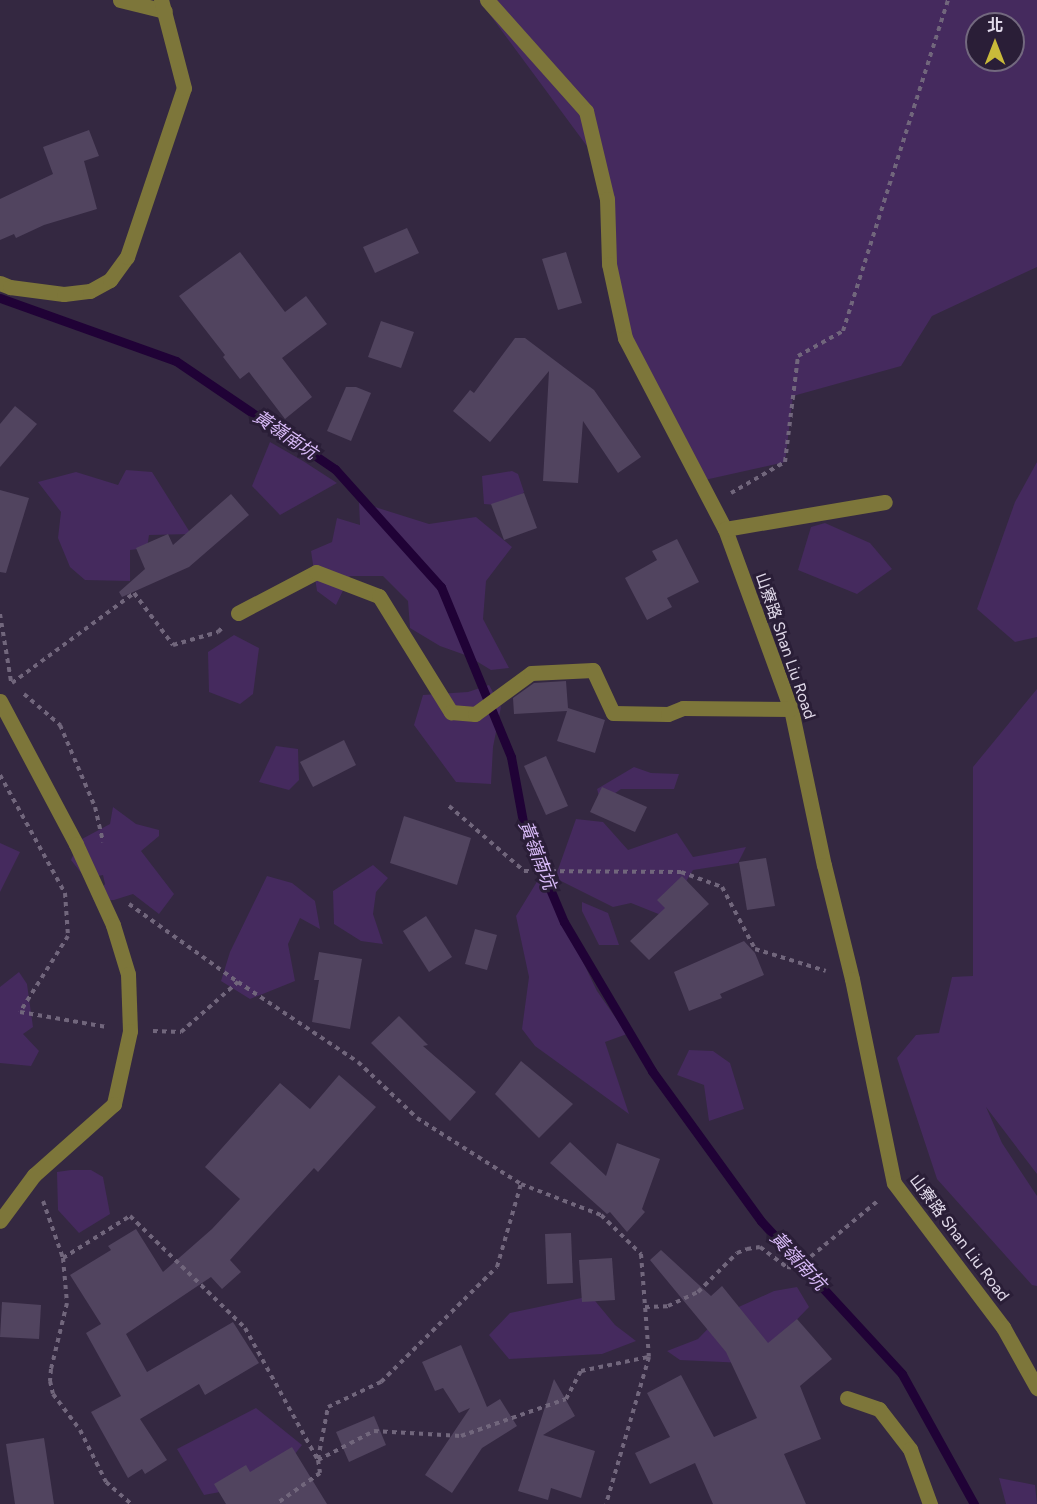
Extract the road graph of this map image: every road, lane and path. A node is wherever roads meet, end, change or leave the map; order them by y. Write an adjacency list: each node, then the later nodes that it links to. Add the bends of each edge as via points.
1 (120, 0): 4 (street)
2 (487, 0): 7 (street, 山寮路 Shan Liu Road, via 586,111 607,199 609,264 625,338)
3 (948, 0): 7 (path, via 843,331 798,356 785,462)
4 (163, 6): 5 (street, via 184,88 127,257 110,280 90,291 64,294)
5 (0, 283)
6 (885, 502): 8 (street)
7 (712, 503): 8 (street, 山寮路 Shan Liu Road)
8 (725, 529): 13 (street, 山寮路 Shan Liu Road)
9 (238, 613): 11 (path, via 218,632 173,645 134,593); 13 (street, via 316,572 379,596 451,712 475,714 531,673 593,670 613,712)
10 (0, 614): 11 (path)
11 (11, 682): 12 (path); 16 (path, via 60,725 95,807)
12 (3, 696): 20 (street, via 113,925 128,974)
13 (790, 709): 18 (street, 山寮路 Shan Liu Road)
14 (0, 775): 20 (path, via 65,893 68,936 20,1012)
15 (449, 806): 18 (path, via 524,871 681,872 722,887 755,949)
16 (105, 850)
17 (124, 900): 19 (path)
18 (852, 979): 23 (street, 山寮路 Shan Liu Road)
19 (238, 982): 20 (path, via 181,1032); 22 (path, via 358,1062 417,1118)
20 (130, 1031): 21 (street, via 114,1104)
21 (34, 1175): 24 (street); 25 (path)
22 (521, 1184): 26 (path, via 601,1215 641,1254); 30 (path, via 497,1267 381,1382 328,1407)
23 (896, 1186): 26 (path, via 797,1268 787,1267 760,1247 747,1249 737,1253 698,1292 668,1306); 28 (street, 山寮路 Shan Liu Road, via 1004,1327)
24 (0, 1221)
25 (63, 1258): 30 (path, via 130,1216 245,1328); 31 (path, via 67,1303 50,1381 106,1482)
26 (645, 1307): 27 (path)
27 (649, 1357): 30 (path, via 581,1371 566,1399 460,1436 374,1431); 33 (path)
28 (1037, 1388)
29 (847, 1398): 34 (street, via 879,1408 910,1449)
30 (318, 1460): 32 (path, via 320,1473)
31 (131, 1504)
32 (276, 1504)
33 (606, 1504)
34 (930, 1504)

